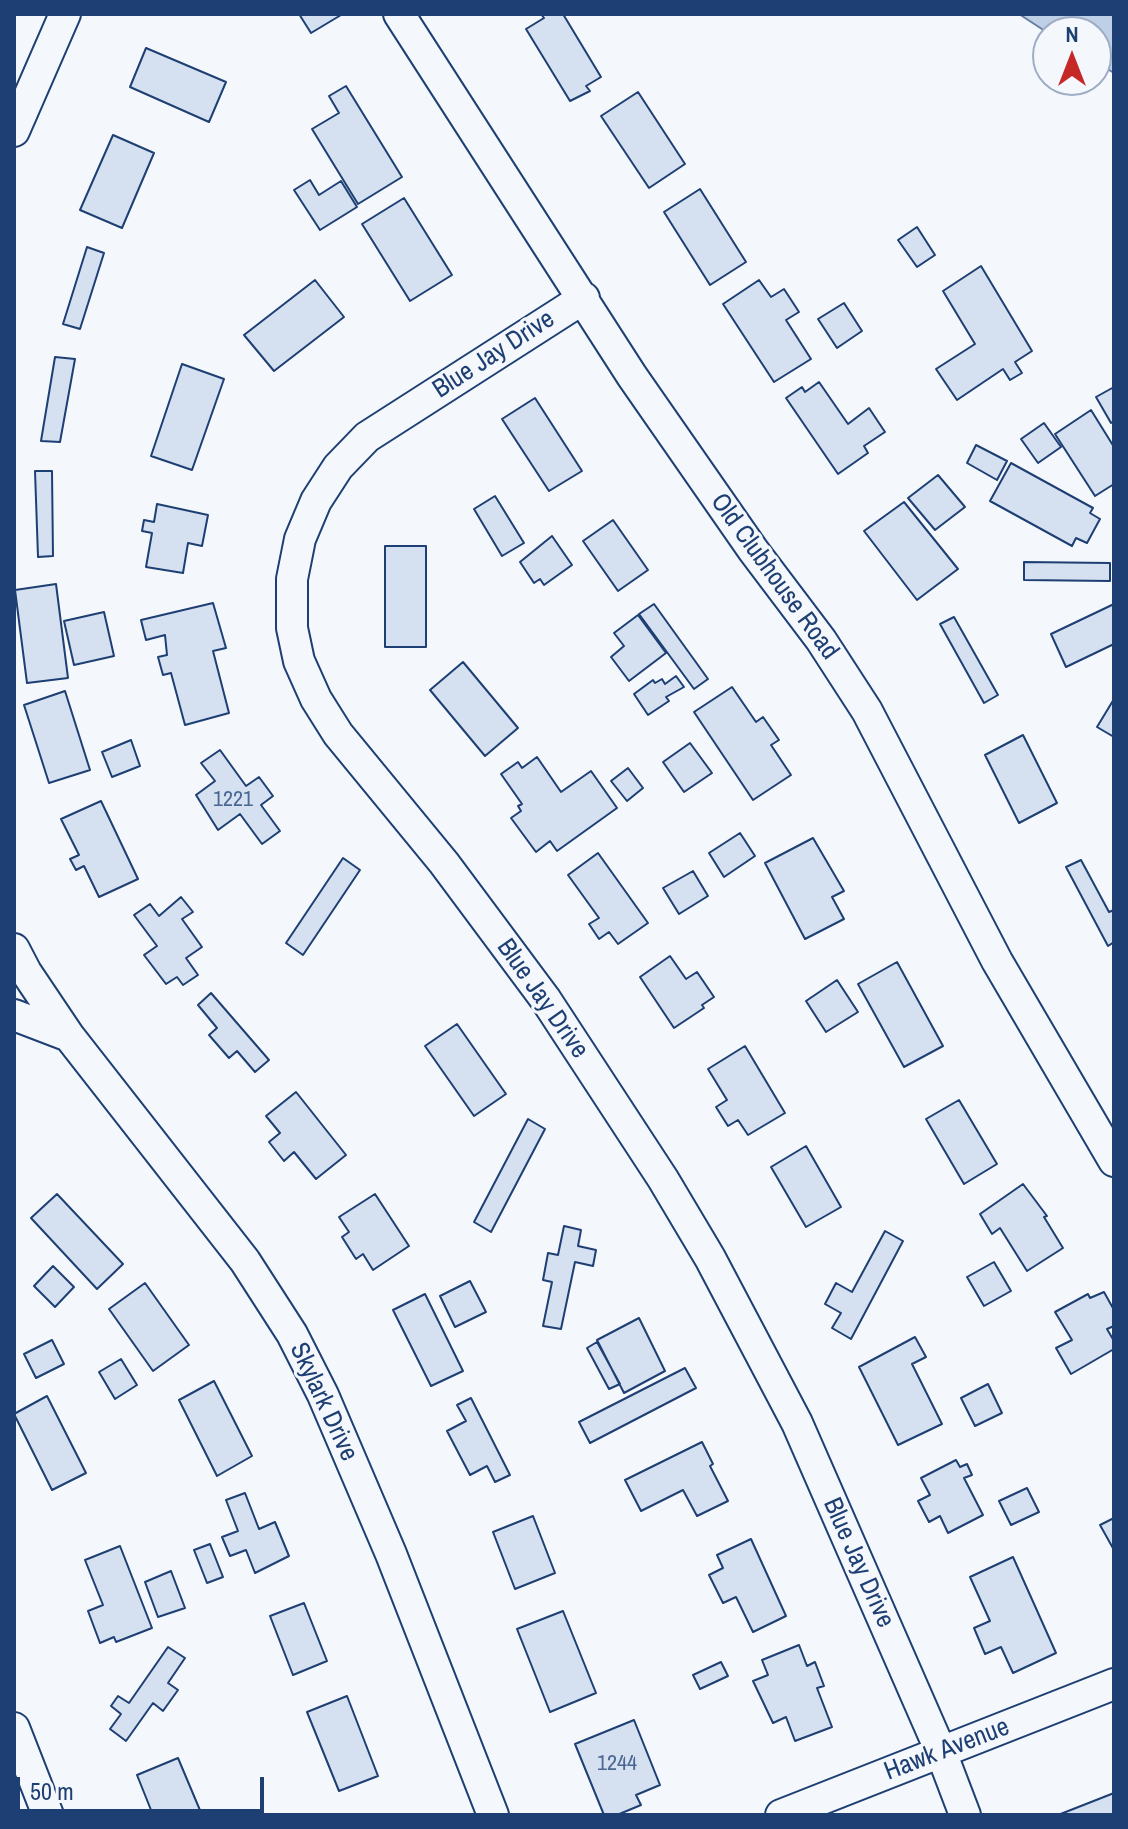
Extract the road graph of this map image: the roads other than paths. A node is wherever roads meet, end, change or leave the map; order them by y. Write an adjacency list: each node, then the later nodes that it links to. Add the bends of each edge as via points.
1 (65, 14): 3 (street)
2 (399, 14): 4 (street, Old Clubhouse Road)
3 (14, 131)
4 (584, 298): 8 (street, Old Clubhouse Road, via 640,388 867,711 997,961); 11 (street, Blue Jay Drive, via 367,437 338,467 300,539 292,579 292,628 299,661 338,734 444,863 546,1000 710,1258 797,1423)
5 (14, 949): 7 (street, Skylark Drive)
6 (14, 1015): 7 (street)
7 (69, 1036): 13 (street, Skylark Drive, via 245,1261 292,1334 385,1539)
8 (1114, 1161)
9 (1114, 1684): 11 (street, Hawk Avenue)
10 (14, 1728): 12 (street)
11 (941, 1752): 14 (street, Hawk Avenue); 15 (street, Blue Jay Drive)
12 (48, 1815)
13 (493, 1815)
14 (781, 1815)
15 (965, 1815)

